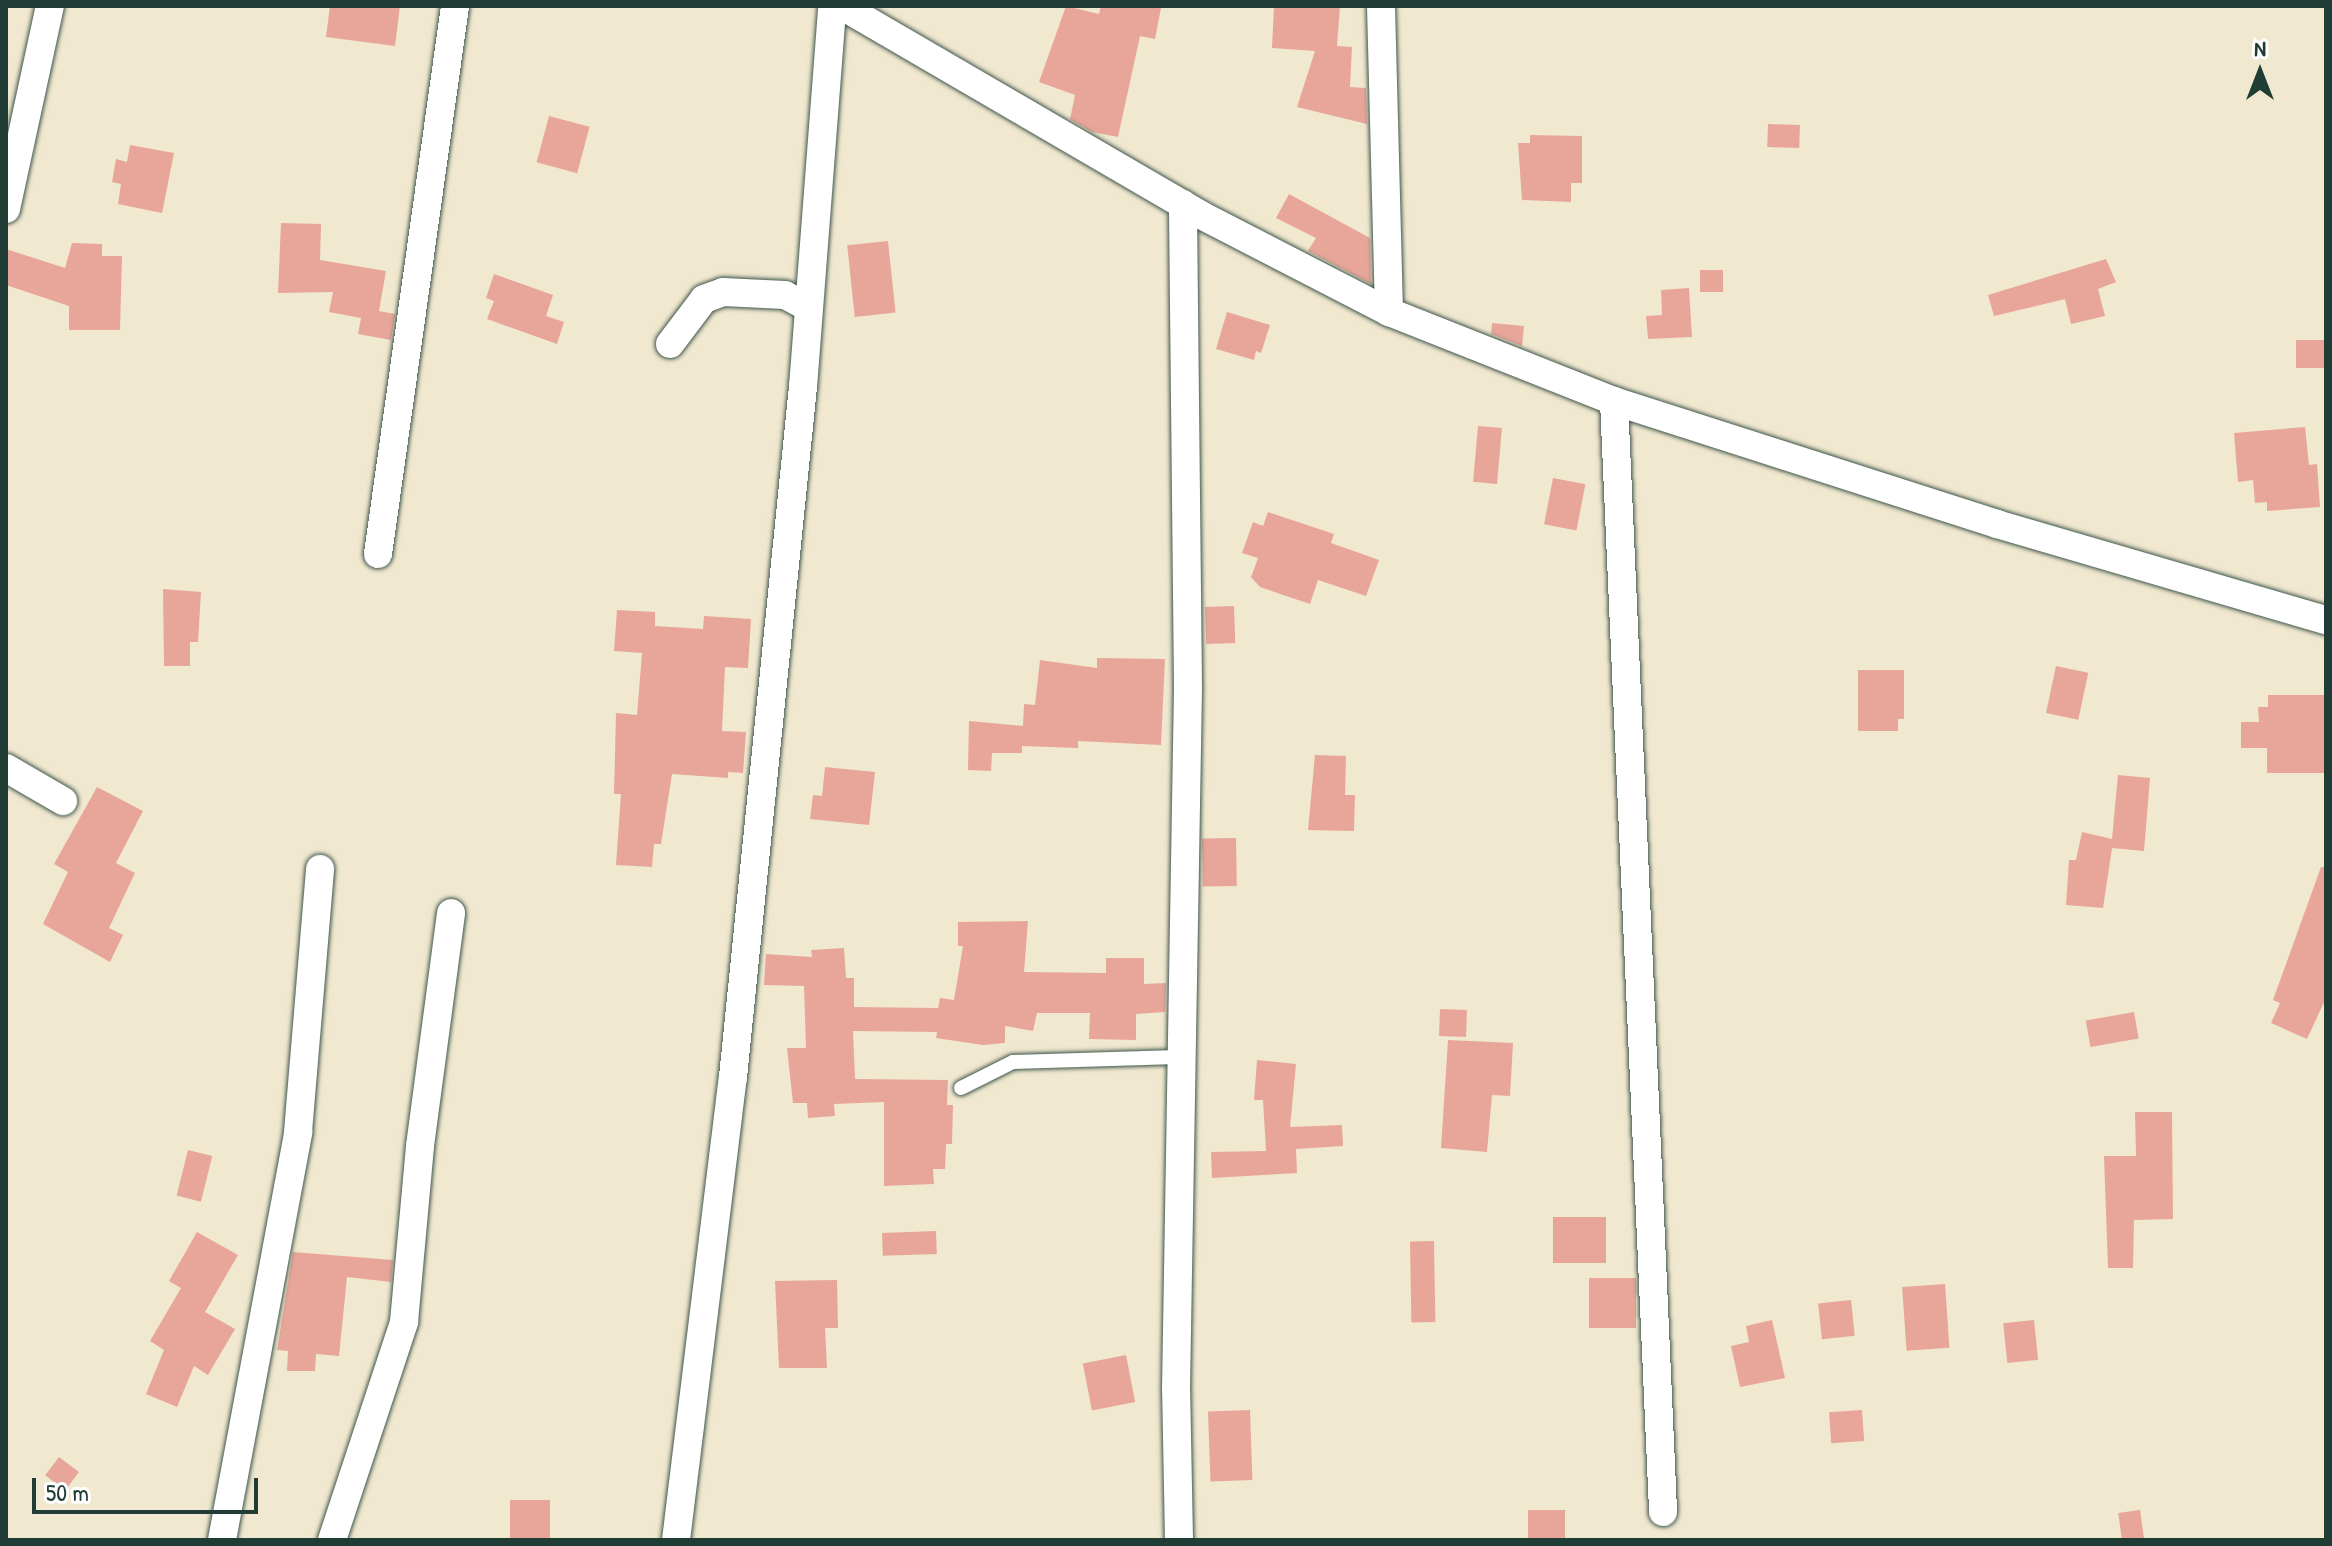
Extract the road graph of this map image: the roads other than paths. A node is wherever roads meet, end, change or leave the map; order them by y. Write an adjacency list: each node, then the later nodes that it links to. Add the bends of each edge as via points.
1 (50, 6): 7 (street)
2 (455, 6): 14 (street)
3 (832, 6): 10 (street)
4 (842, 6): 6 (street)
5 (1381, 6): 11 (street)
6 (882, 18): 8 (street)
7 (17, 112): 9 (street)
8 (1183, 204): 11 (street); 20 (street)
9 (6, 209)
10 (809, 308): 12 (street, via 785,295 723,292 704,299); 25 (street, via 733,1077)
11 (1389, 312): 13 (street)
12 (670, 344)
13 (1614, 401): 15 (street, via 1997,524); 22 (street)
14 (378, 554)
15 (2326, 620)
16 (6, 768): 17 (street)
17 (63, 801)
18 (320, 869): 23 (street, via 298,1132)
19 (451, 913): 24 (street, via 420,1146 404,1322)
20 (1186, 1057): 21 (lane, via 1013,1062); 26 (street, via 1176,1389)
21 (961, 1088)
22 (1663, 1512)
23 (222, 1540)
24 (332, 1540)
25 (676, 1540)
26 (1179, 1540)

